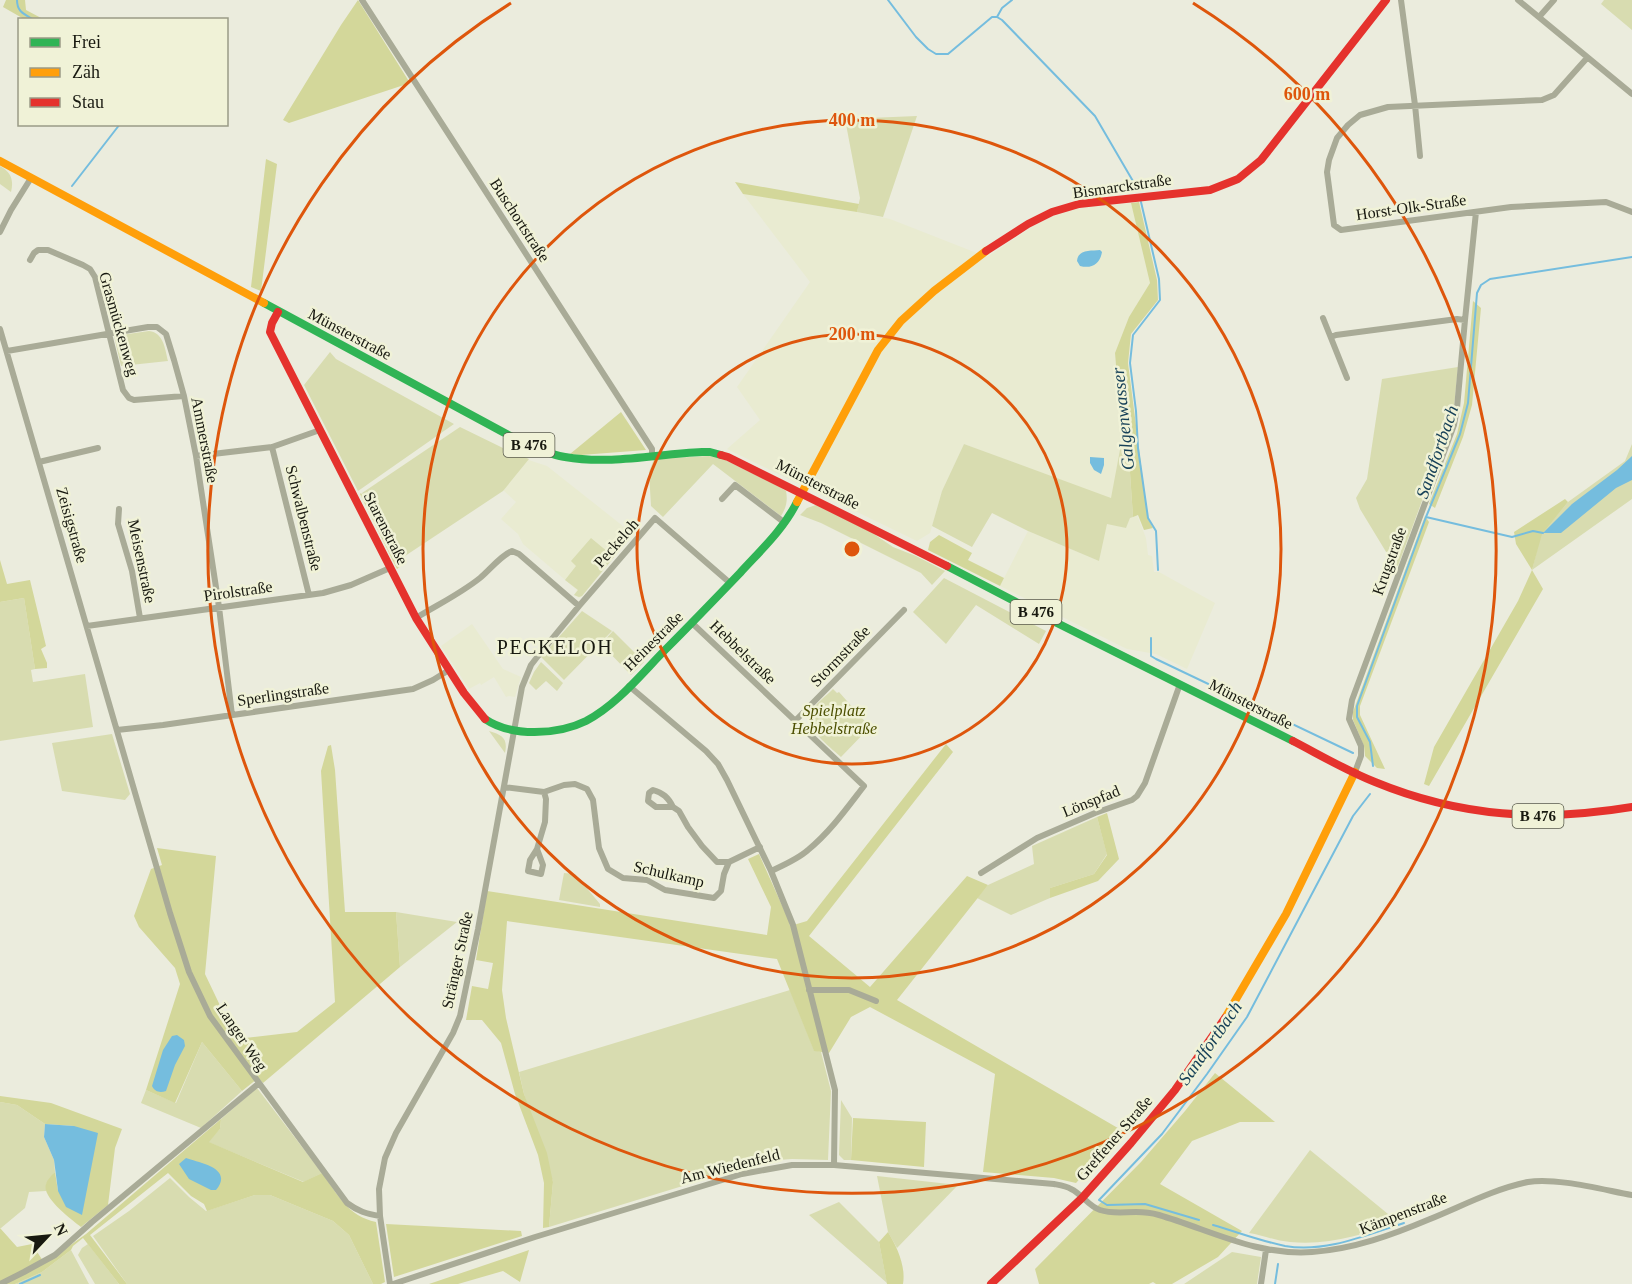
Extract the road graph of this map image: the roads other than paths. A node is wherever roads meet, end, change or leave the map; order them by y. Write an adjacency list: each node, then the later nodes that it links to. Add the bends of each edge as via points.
1 (362, 0): 29 (street, Buschortstraße, via 652,449)
2 (1386, 0): 32 (main road, Bismarckstraße, via 1261,160 1239,179 1210,190 1079,204 1052,212 983,253 934,291 901,321 878,350)
3 (1401, 0): 9 (street)
4 (1518, 0): 6 (street)
5 (1554, 0): 6 (street)
6 (1539, 17): 7 (street)
7 (1587, 58): 8 (street); 9 (street, Horst-Olk-Straße, via 1554,95 1542,100)
8 (1632, 94)
9 (1415, 105): 10 (street); 13 (street, Horst-Olk-Straße, via 1360,115 1337,138 1327,172 1334,225 1341,230)
10 (1420, 156)
11 (0, 161): 12 (main road, Münsterstraße / B 476)
12 (31, 178): 15 (street); 17 (main road, Münsterstraße / B 476)
13 (1476, 212): 14 (street, Horst-Olk-Straße, via 1606,202); 19 (street, Krugstraße)
14 (1632, 212)
15 (0, 232)
16 (30, 260): 21 (street, Grasmückenweg, via 38,250 48,250 90,269)
17 (278, 312): 26 (main road, Starenstraße, via 270,332); 29 (main road, Münsterstraße / B 476, via 540,450 584,458)
18 (1323, 318): 22 (street)
19 (1465, 320): 22 (street); 53 (street, Krugstraße, via 1454,425 1350,707 1350,719 1361,746)
20 (0, 329): 23 (street, Zeisigstraße)
21 (108, 334): 23 (street, Ammerstraße); 25 (street, Grasmückenweg, via 123,390 129,398); 25 (street, Ammerstraße, via 157,327 166,334)
22 (1331, 337): 24 (street)
23 (7, 351): 31 (street, Zeisigstraße)
24 (1347, 378)
25 (184, 396): 30 (street, Ammerstraße)
26 (320, 430): 27 (street, Schwalbenstraße); 36 (main road, Starenstraße)
27 (272, 447): 30 (street, Schwalbenstraße); 38 (street, Schwalbenstraße)
28 (98, 448): 31 (street)
29 (652, 455): 32 (main road, Münsterstraße / B 476, via 720,454)
30 (196, 456): 40 (street, Ammerstraße)
31 (39, 462): 45 (street, Zeisigstraße)
32 (802, 493): 35 (main road, Heinestraße); 47 (main road, Münsterstraße / B 476)
33 (722, 499): 35 (street, via 735,484)
34 (119, 509): 42 (street, Meisenstraße, via 118,524)
35 (785, 523): 37 (main road, Heinestraße)
36 (390, 568): 38 (street, Pirolstraße, via 351,585); 43 (main road, Starenstraße)
37 (730, 583): 39 (street, Peckeloh, via 655,518); 44 (main road, Heinestraße)
38 (309, 596): 40 (street, Pirolstraße)
39 (579, 606): 43 (street, via 512,550 479,579); 52 (street, Peckeloh, via 531,665 522,687)
40 (219, 608): 42 (street, Pirolstraße); 49 (street, Ammerstraße)
41 (904, 610): 50 (street, Stormstraße)
42 (140, 618): 45 (street, Pirolstraße)
43 (416, 618): 46 (main road, Starenstraße)
44 (692, 623): 48 (main road, Heinestraße); 50 (street, Hebbelstraße)
45 (87, 626): 51 (street, Zeisigstraße)
46 (449, 670): 49 (street, Sperlingstraße, via 412,689); 52 (main road, Starenstraße, via 482,717 495,726)
47 (1180, 684): 53 (main road, Münsterstraße / B 476); 62 (street, Lönspfad, via 1137,796 1037,838)
48 (629, 686): 52 (main road, Heinestraße, via 599,714 574,726 539,732); 58 (street, via 718,764)
49 (232, 715): 51 (street, Sperlingstraße)
50 (795, 721): 61 (street, Hebbelstraße, via 864,786 807,852)
51 (117, 730): 65 (street, Langer Weg, via 189,972 210,1016)
52 (514, 730): 54 (street, Stränger Straße)
53 (1355, 772): 57 (main road, Münsterstraße / B 476, via 1422,799 1504,815 1541,817); 68 (main road, Greffener Straße, via 1286,914 1216,1033 1142,1131)
54 (504, 787): 55 (street, Schulkamp); 69 (street, Stränger Straße, via 460,1016 385,1158 379,1189)
55 (544, 792): 59 (street, via 545,822); 60 (street, Schulkamp, via 575,784 587,789 596,814 599,848 608,869 622,878 646,880 665,890 714,898 721,891)
56 (673, 807): 60 (street, via 717,862)
57 (1632, 807)
58 (760, 847): 60 (street); 61 (street)
59 (537, 849)
60 (729, 862)
61 (771, 871): 63 (street, via 794,925)
62 (981, 873)
63 (809, 990): 64 (street, via 849,990); 66 (street, via 835,1090)
64 (876, 1001)
65 (258, 1084): 69 (street, Langer Weg, via 347,1203 366,1215); 71 (street, via 55,1255)
66 (834, 1165): 68 (street, Am Wiedenfeld, via 1054,1184 1072,1189); 72 (street, Am Wiedenfeld, via 792,1165 742,1174)
67 (1632, 1195): 70 (street, Kämpenstraße, via 1564,1183 1530,1182 1351,1247 1312,1252)
68 (1082, 1198): 70 (street, Kämpenstraße, via 1099,1210 1158,1215); 73 (main road, Greffener Straße)
69 (380, 1216): 72 (street)
70 (1266, 1250): 74 (street)
71 (0, 1284)
72 (391, 1284)
73 (991, 1284)
74 (1261, 1284)

